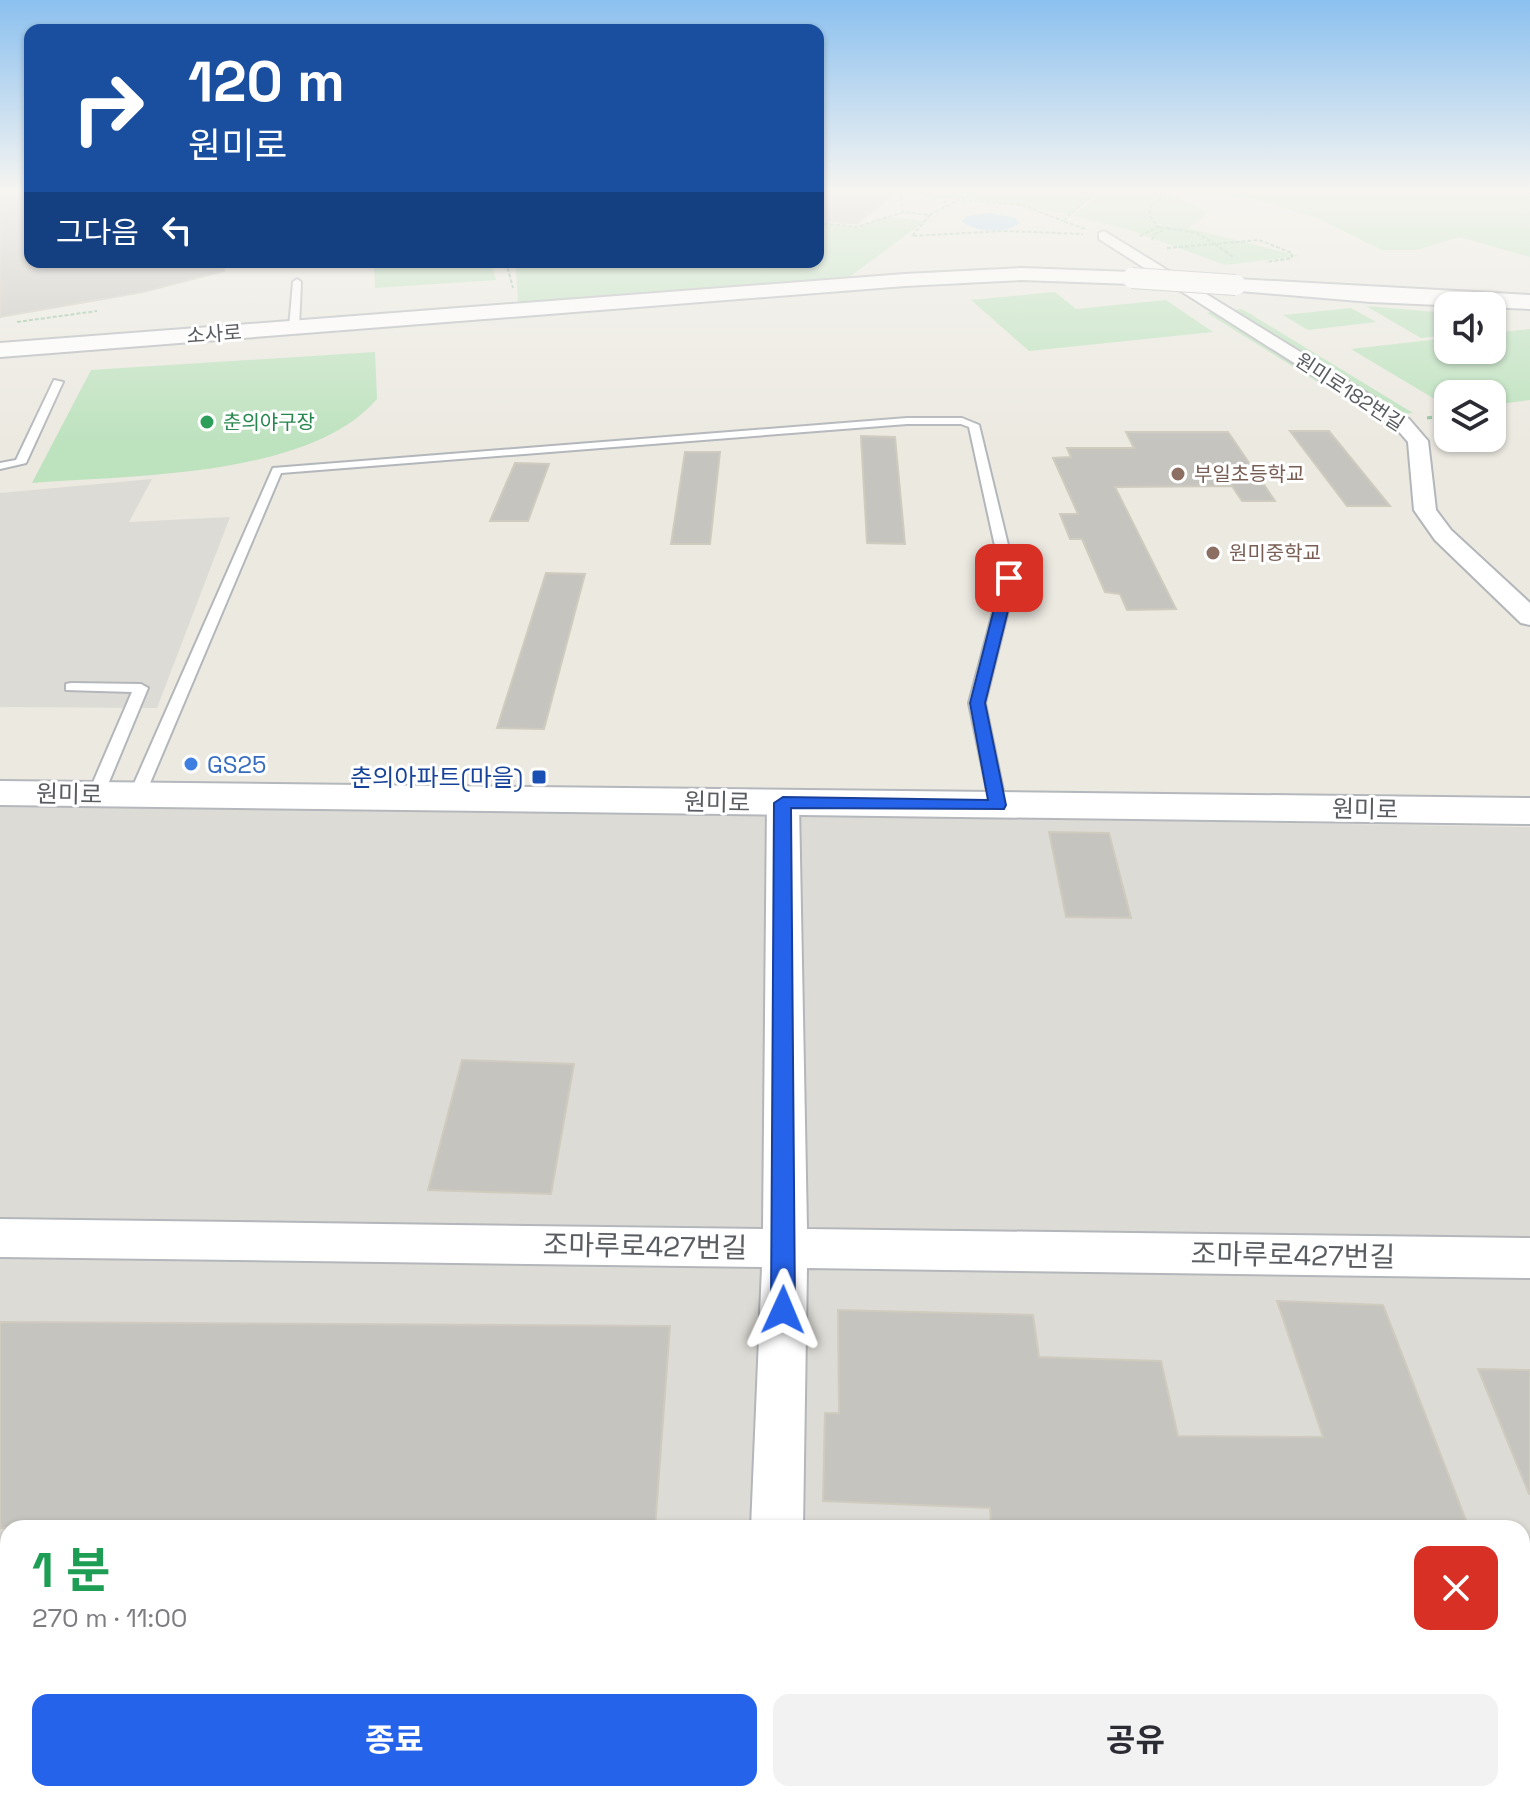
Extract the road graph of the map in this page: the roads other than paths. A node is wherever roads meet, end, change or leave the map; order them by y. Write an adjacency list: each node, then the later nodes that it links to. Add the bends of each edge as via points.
1 (1001, 275): 6 (street, 소사로, bridge)
2 (1050, 275): 5 (street, 소사로, bridge)
3 (1166, 275): 10 (street, 원미로182번길, via 1402,423 1418,441 1425,510 1443,535)
4 (297, 282): 6 (lane)
5 (1530, 302)
6 (294, 328): 7 (street, 소사로)
7 (0, 350)
8 (58, 382): 9 (lane, via 20,463)
9 (0, 466)
10 (1530, 617)
11 (71, 687): 13 (lane, via 141,688)
12 (0, 793): 13 (street, 원미로)
13 (96, 794): 14 (street, 원미로)
14 (137, 795): 15 (street, 원미로); 16 (lane, via 277,470 962,421 974,425 1009,578 977,703)
15 (783, 803): 16 (street, 원미로); 19 (street)
16 (998, 805): 17 (street, 원미로)
17 (1530, 811)
18 (0, 1238): 19 (street, 조마루로427번길)
19 (785, 1248): 20 (street, 조마루로427번길); 21 (street)
20 (1530, 1258)
21 (777, 1520)

